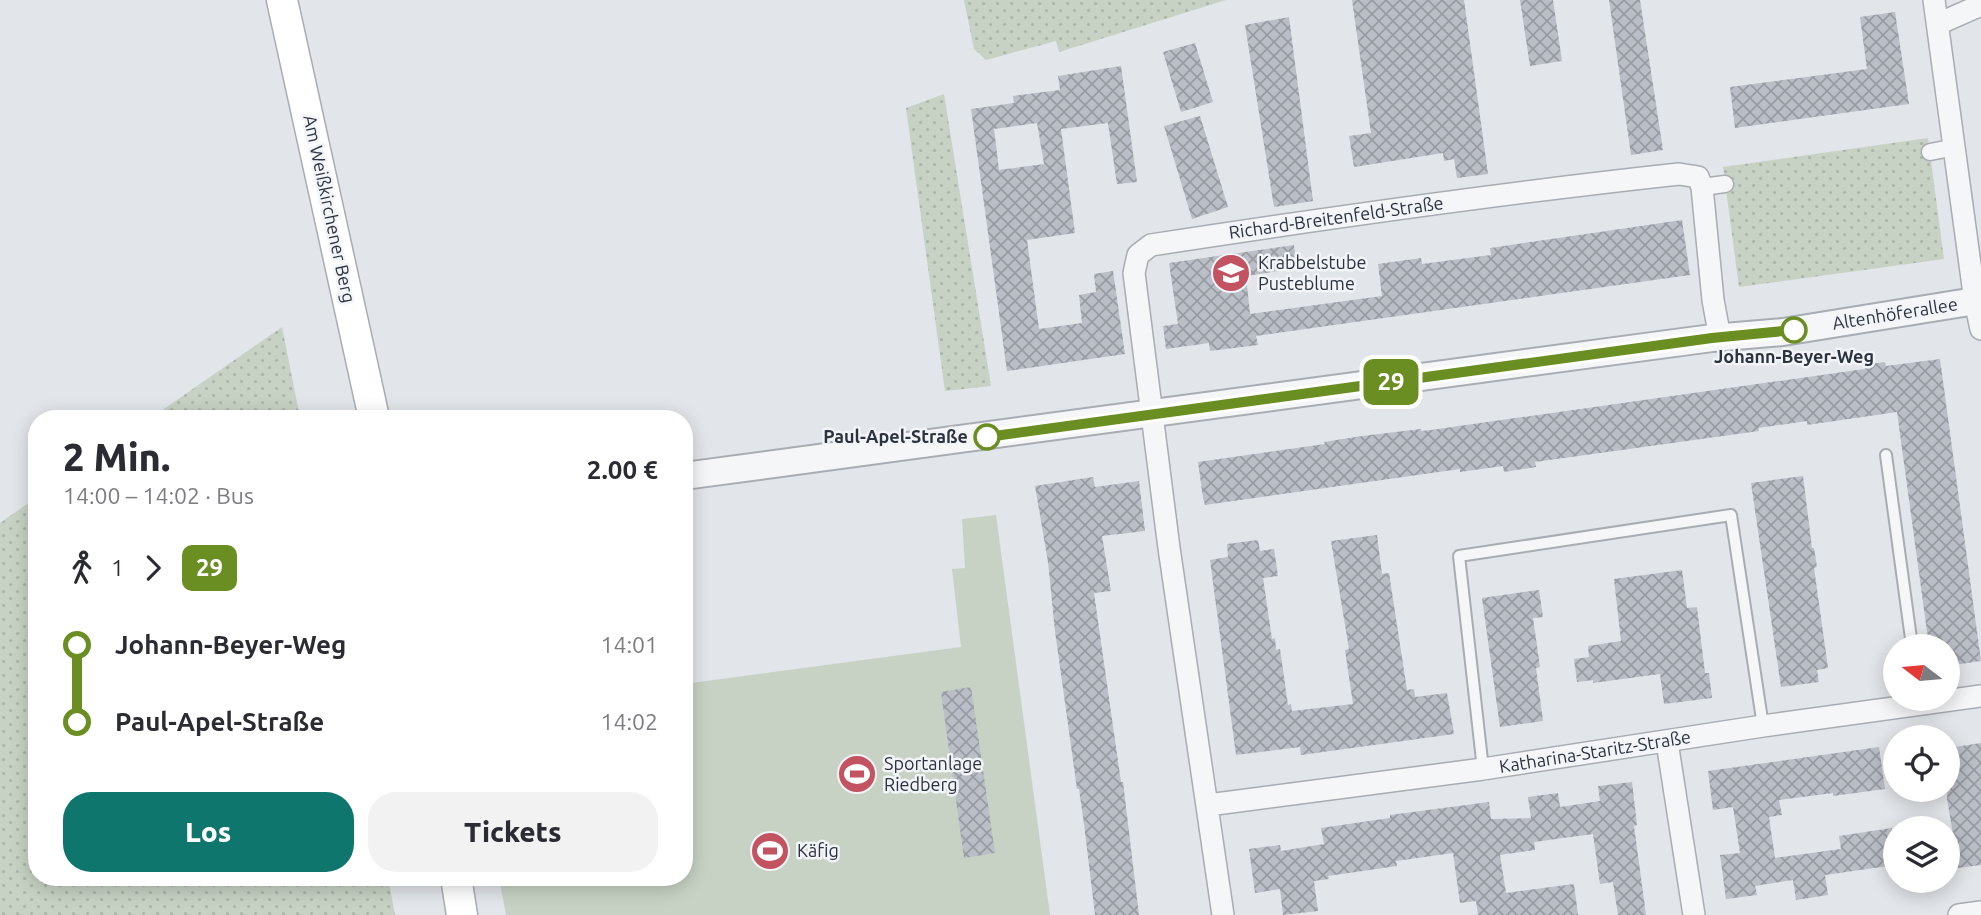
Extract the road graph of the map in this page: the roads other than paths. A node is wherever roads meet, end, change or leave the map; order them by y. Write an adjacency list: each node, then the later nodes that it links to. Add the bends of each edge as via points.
1 (282, 0): 12 (main road, Am Weißkirchener Berg)
2 (1934, 0): 4 (street)
3 (1981, 5): 4 (street)
4 (1938, 24): 5 (street)
5 (1955, 147): 6 (street); 9 (street)
6 (1930, 152)
7 (1700, 182): 8 (street); 11 (street); 13 (street, Richard-Breitenfeld-Straße, via 1679,174 1151,245 1138,255 1134,273)
8 (1725, 184)
9 (1978, 300): 10 (street); 11 (street, Altenhöferallee)
10 (1981, 329)
11 (1720, 338): 13 (street, Altenhöferallee)
12 (372, 410)
13 (1153, 414): 15 (street, Altenhöferallee); 23 (street)
14 (1886, 455): 16 (lane)
15 (693, 475)
16 (1910, 634)
17 (1981, 696): 18 (street, Katharina-Staritz-Straße)
18 (1960, 698)
19 (1883, 707): 20 (street, Katharina-Staritz-Straße)
20 (1763, 726): 21 (street, Katharina-Staritz-Straße); 22 (lane, via 1731,515 1459,556)
21 (1667, 741): 22 (street, Katharina-Staritz-Straße); 28 (street)
22 (1483, 769): 23 (street, Katharina-Staritz-Straße)
23 (1208, 805): 27 (street)
24 (457, 886): 26 (main road)
25 (1981, 912): 29 (street)
26 (462, 915)
27 (1223, 915)
28 (1694, 915)
29 (1959, 915)

